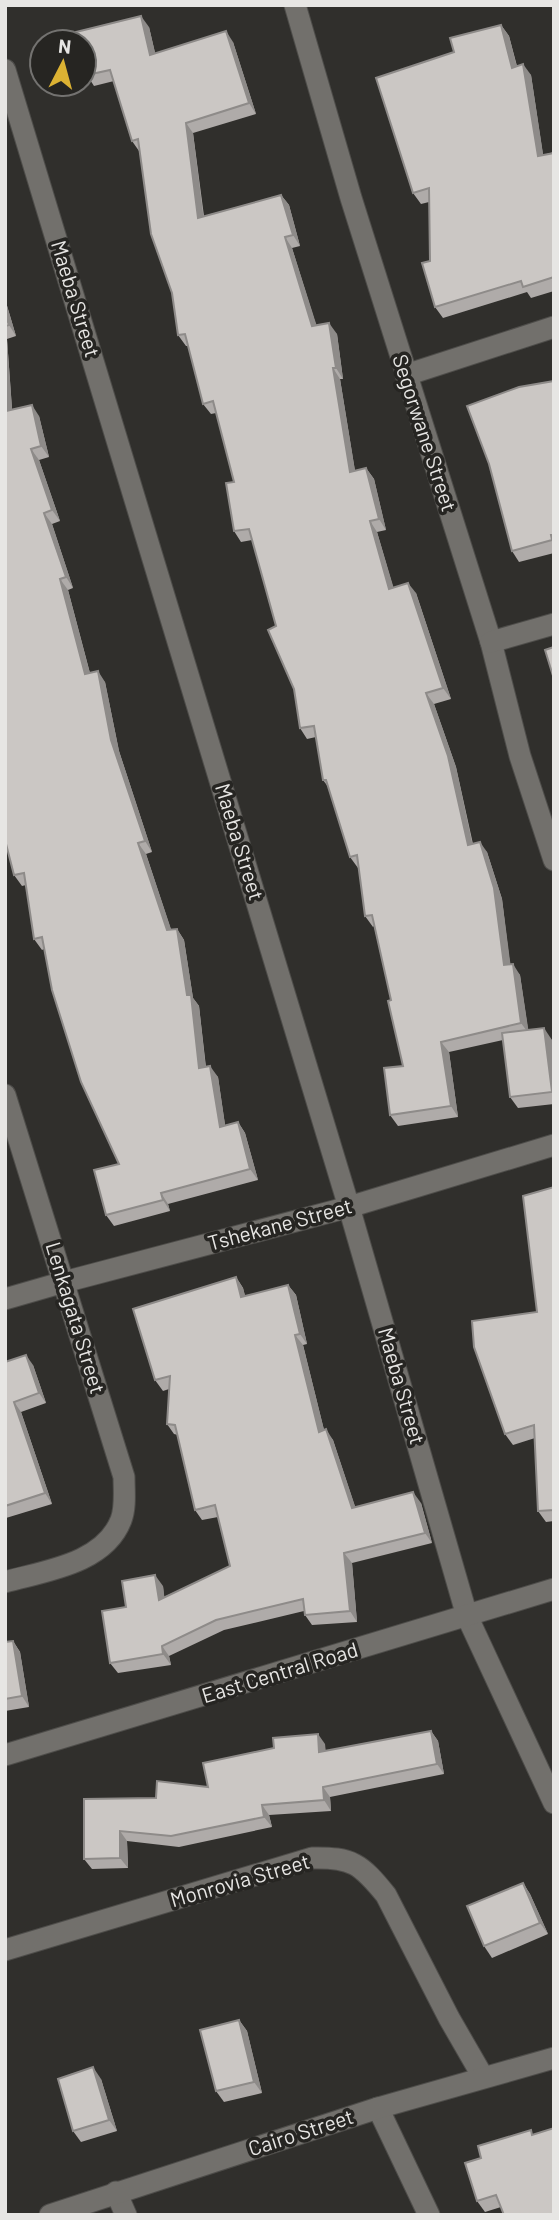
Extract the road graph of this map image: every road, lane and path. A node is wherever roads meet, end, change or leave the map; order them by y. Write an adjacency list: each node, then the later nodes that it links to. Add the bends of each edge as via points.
1 (295, 5): 4 (street, Segorwane Street)
2 (5, 70): 10 (street, Maeba Street)
3 (554, 327): 4 (street)
4 (406, 375): 6 (street, Segorwane Street)
5 (554, 624): 6 (street)
6 (491, 642): 7 (street, Segorwane Street, via 520,756)
7 (554, 860)
8 (5, 1096): 11 (street, Lenkagata Street)
9 (554, 1144): 10 (street, Tshekane Street)
10 (349, 1207): 11 (street, Tshekane Street); 15 (street, Maeba Street)
11 (64, 1282): 12 (street, Tshekane Street); 13 (street, Lenkagata Street, via 124,1477 125,1502 109,1540 93,1553)
12 (5, 1299)
13 (5, 1582)
14 (554, 1588): 15 (street, East Central Road)
15 (467, 1616): 16 (street, East Central Road); 17 (street, Maeba Street)
16 (5, 1755)
17 (554, 1803)
18 (5, 1950): 20 (street, Monrovia Street, via 312,1858 345,1859 372,1877 386,1895)
19 (554, 2058): 20 (street, Cairo Street)
20 (483, 2077): 21 (street, Cairo Street)
21 (378, 2108): 22 (street, Cairo Street); 25 (street)
22 (116, 2192): 23 (street, Cairo Street); 24 (street)
23 (50, 2215)
24 (126, 2215)
25 (429, 2215)

